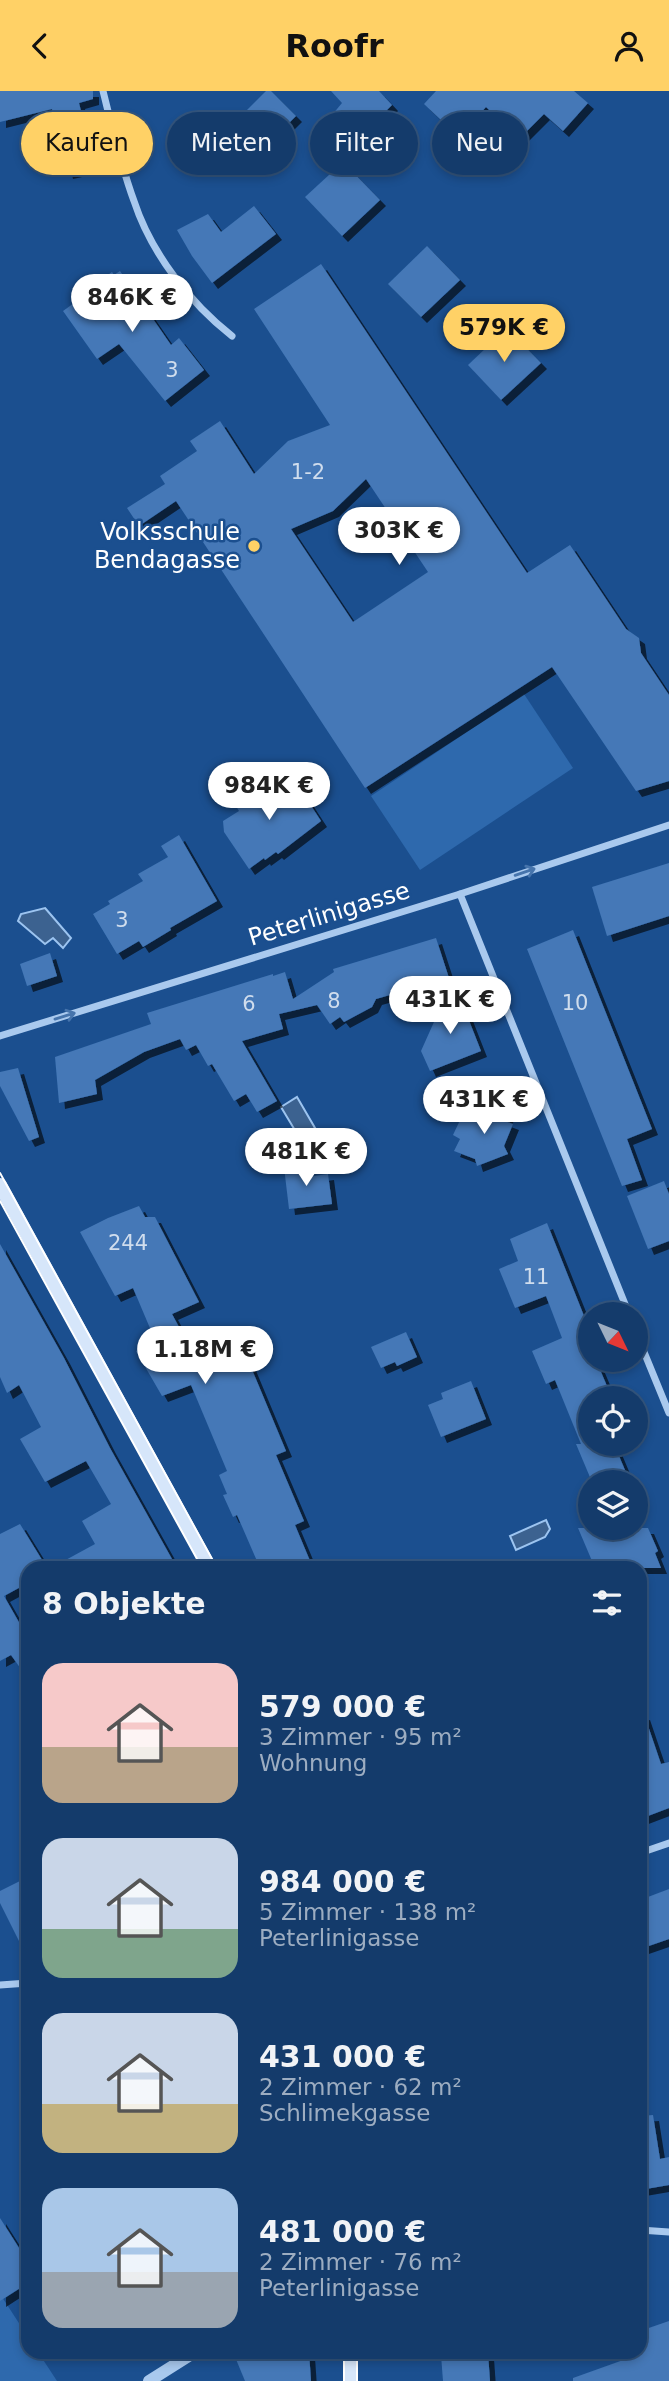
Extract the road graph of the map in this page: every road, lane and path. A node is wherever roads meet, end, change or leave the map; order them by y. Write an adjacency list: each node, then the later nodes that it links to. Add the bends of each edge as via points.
1 (103, 91): 2 (street, via 134,202 154,245 207,317)
2 (232, 336)
3 (669, 825): 4 (street, Peterlinigasse, one-way to 3)
4 (460, 894): 5 (street, Peterlinigasse, one-way to 4); 7 (street)
5 (0, 1037)
6 (0, 1185): 10 (main road)
7 (624, 1302)
8 (648, 1362): 9 (street)
9 (669, 1413)
10 (205, 1561)
11 (669, 1843): 12 (street)
12 (647, 1851)
13 (21, 1984): 14 (street)
14 (0, 1985)
15 (647, 2230): 16 (street)
16 (669, 2232)
17 (184, 2359): 19 (street)
18 (351, 2359): 20 (main road)
19 (149, 2381)
20 (351, 2381)

